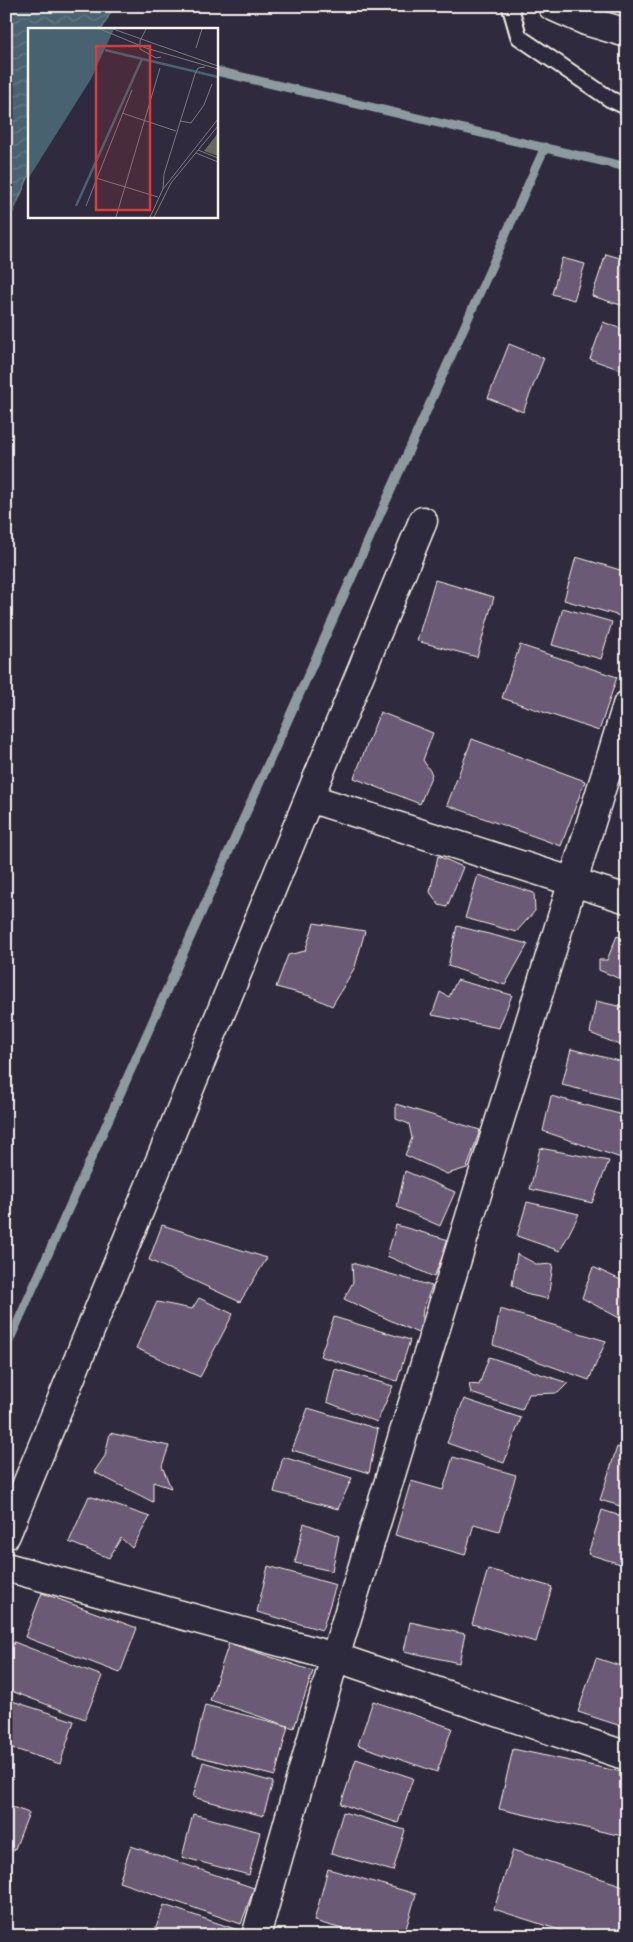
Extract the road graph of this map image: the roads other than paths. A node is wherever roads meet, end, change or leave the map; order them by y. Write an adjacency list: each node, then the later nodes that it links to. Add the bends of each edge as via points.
1 (510, 6): 4 (lane, via 519,37 610,100)
2 (552, 6): 3 (street, via 586,21)
3 (627, 33)
4 (627, 106)
5 (423, 521): 7 (street)
6 (627, 705): 8 (street)
7 (308, 798): 8 (street); 10 (street)
8 (574, 881): 9 (street); 12 (street)
9 (627, 899)
10 (6, 1535)
11 (6, 1567): 12 (street)
12 (336, 1657): 13 (street); 14 (street)
13 (627, 1756)
14 (256, 1936)

